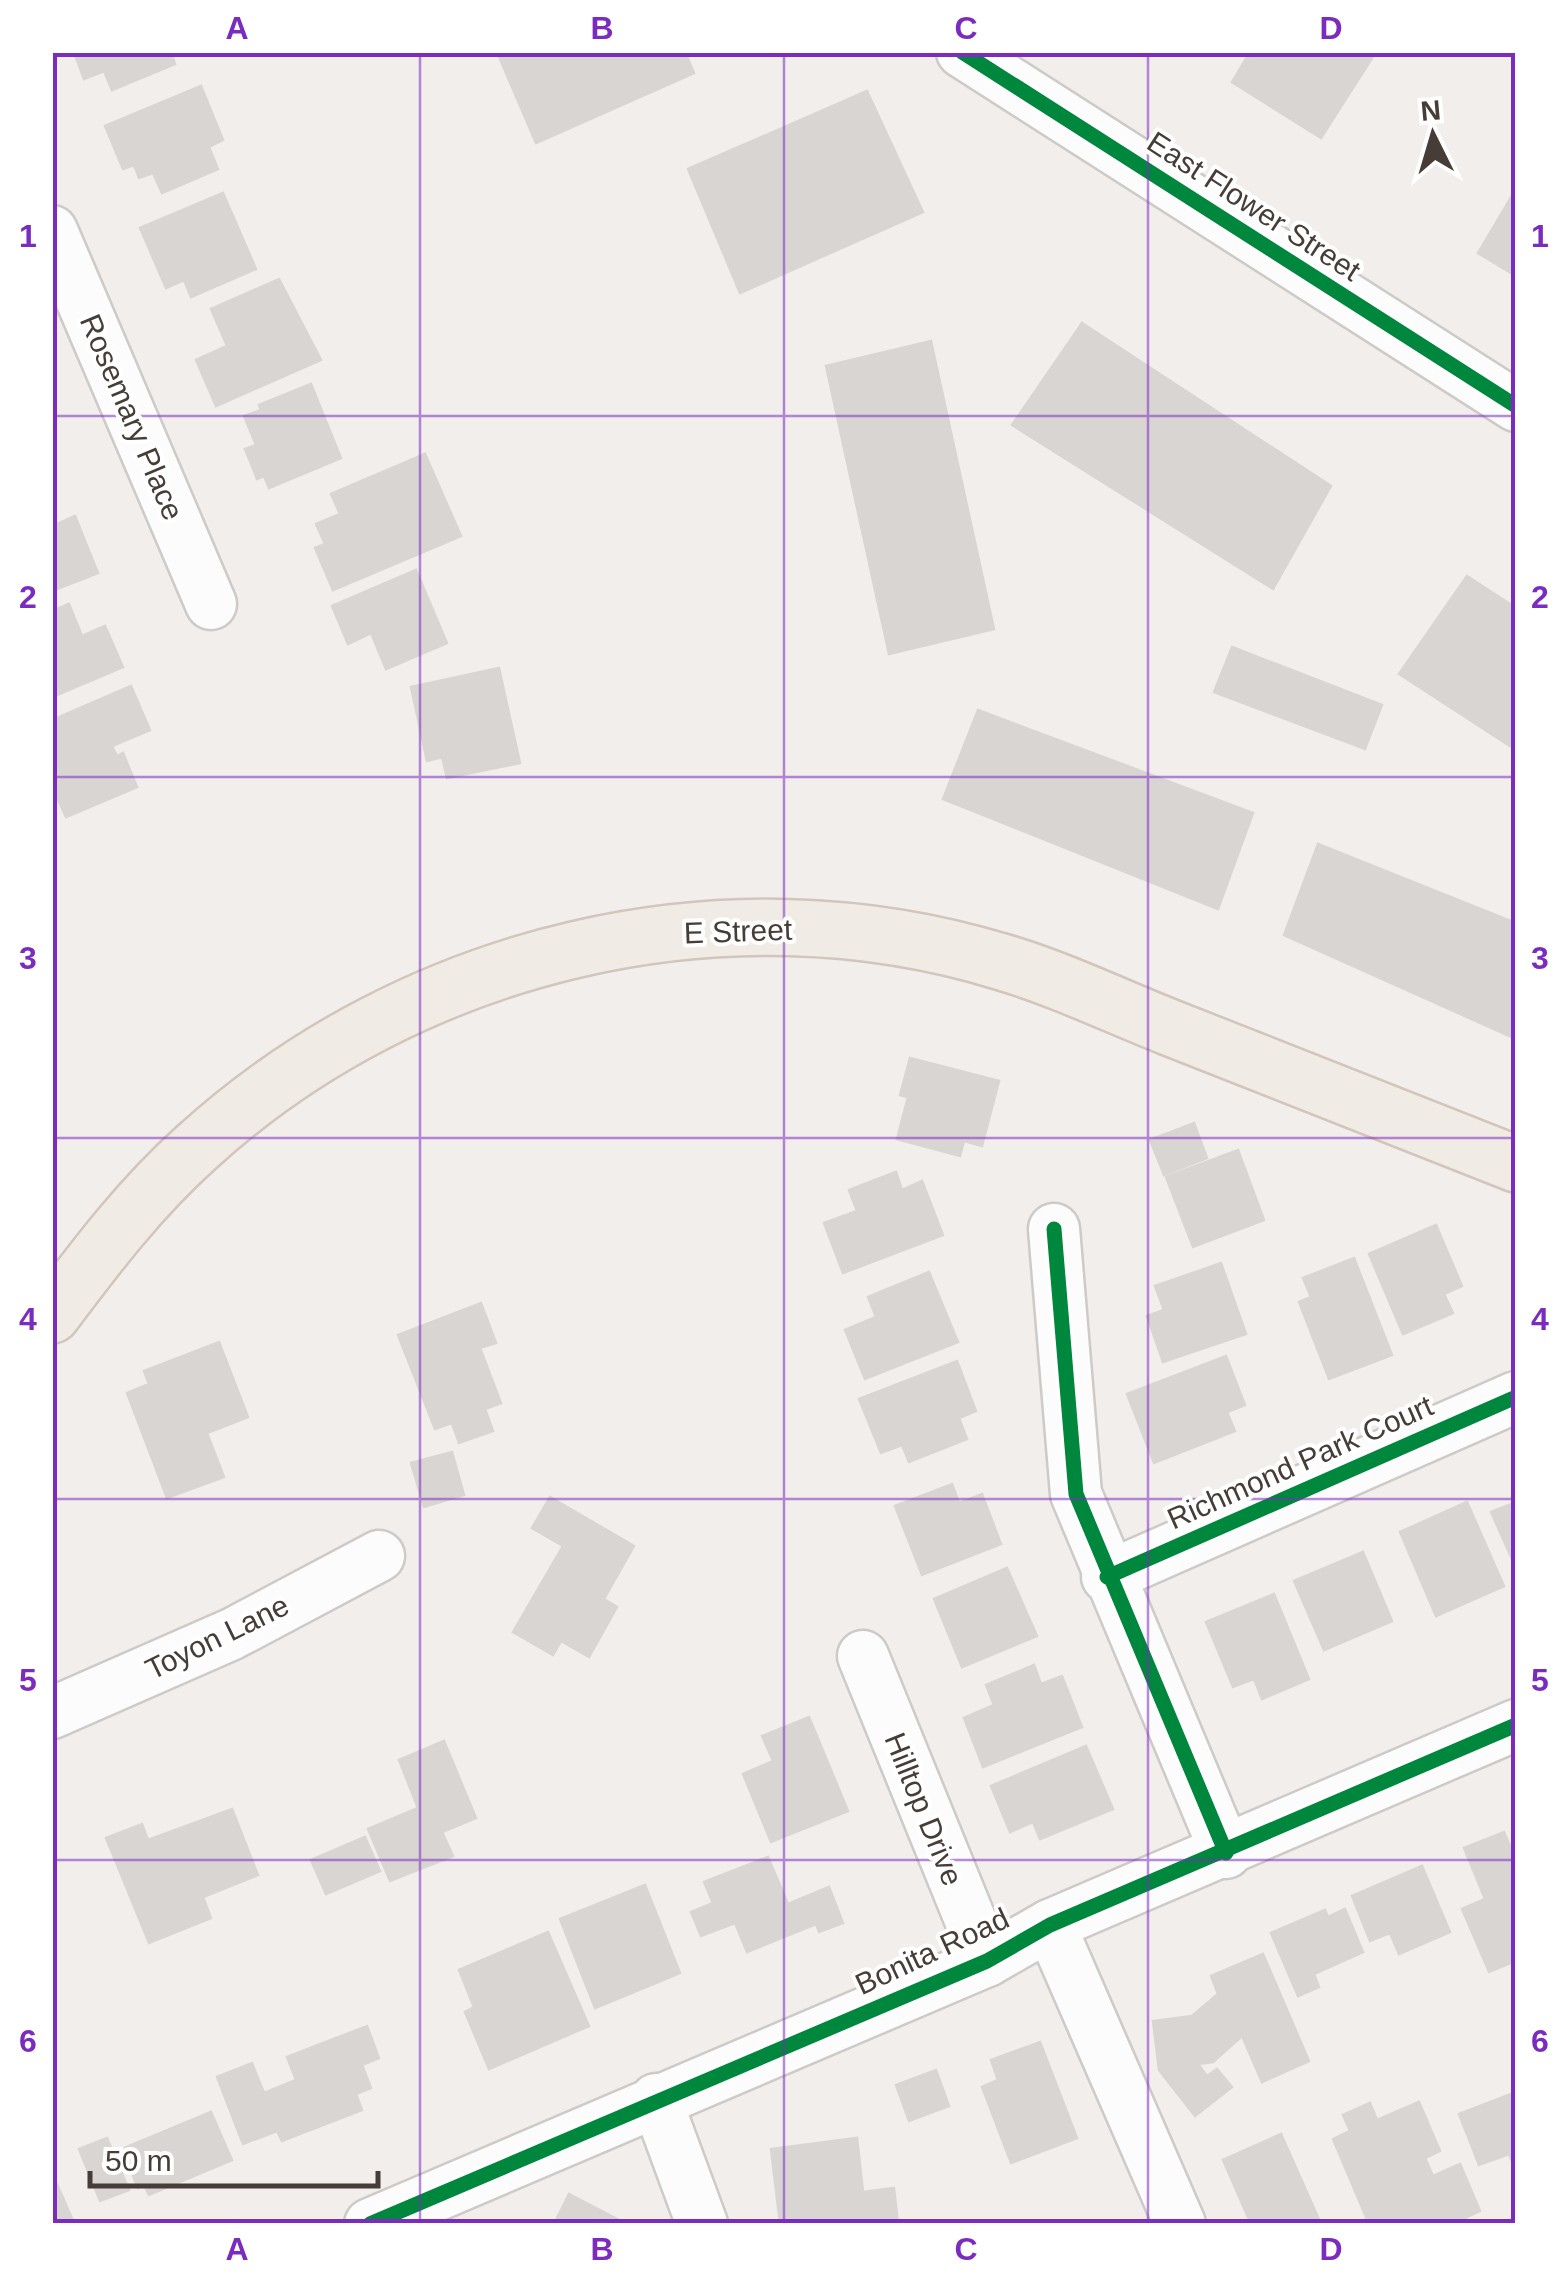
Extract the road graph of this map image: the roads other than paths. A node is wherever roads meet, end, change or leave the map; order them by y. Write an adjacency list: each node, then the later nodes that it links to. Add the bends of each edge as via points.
1 (962, 52): 3 (street, East Flower Street)
2 (52, 231): 4 (street, Rosemary Place)
3 (1516, 406)
4 (211, 604)
5 (1516, 1164): 7 (main road, E Street, via 1004,962 870,934 801,928 664,934 579,948 464,982 296,1069 232,1116 151,1191)
6 (1054, 1229): 10 (street, via 1076,1494)
7 (52, 1315)
8 (1516, 1397): 10 (street, Richmond Park Court)
9 (378, 1556): 12 (street, Toyon Lane, via 232,1634)
10 (1107, 1577): 14 (street)
11 (862, 1656): 16 (street, Hilltop Drive)
12 (52, 1713)
13 (1516, 1725): 14 (street, Bonita Road)
14 (1226, 1853): 15 (street, Bonita Road)
15 (1050, 1925): 16 (street, Bonita Road); 20 (street)
16 (987, 1961): 17 (street, Bonita Road)
17 (656, 2099): 18 (street, Bonita Road); 19 (street)
18 (370, 2224)
19 (702, 2224)
20 (1180, 2224)

